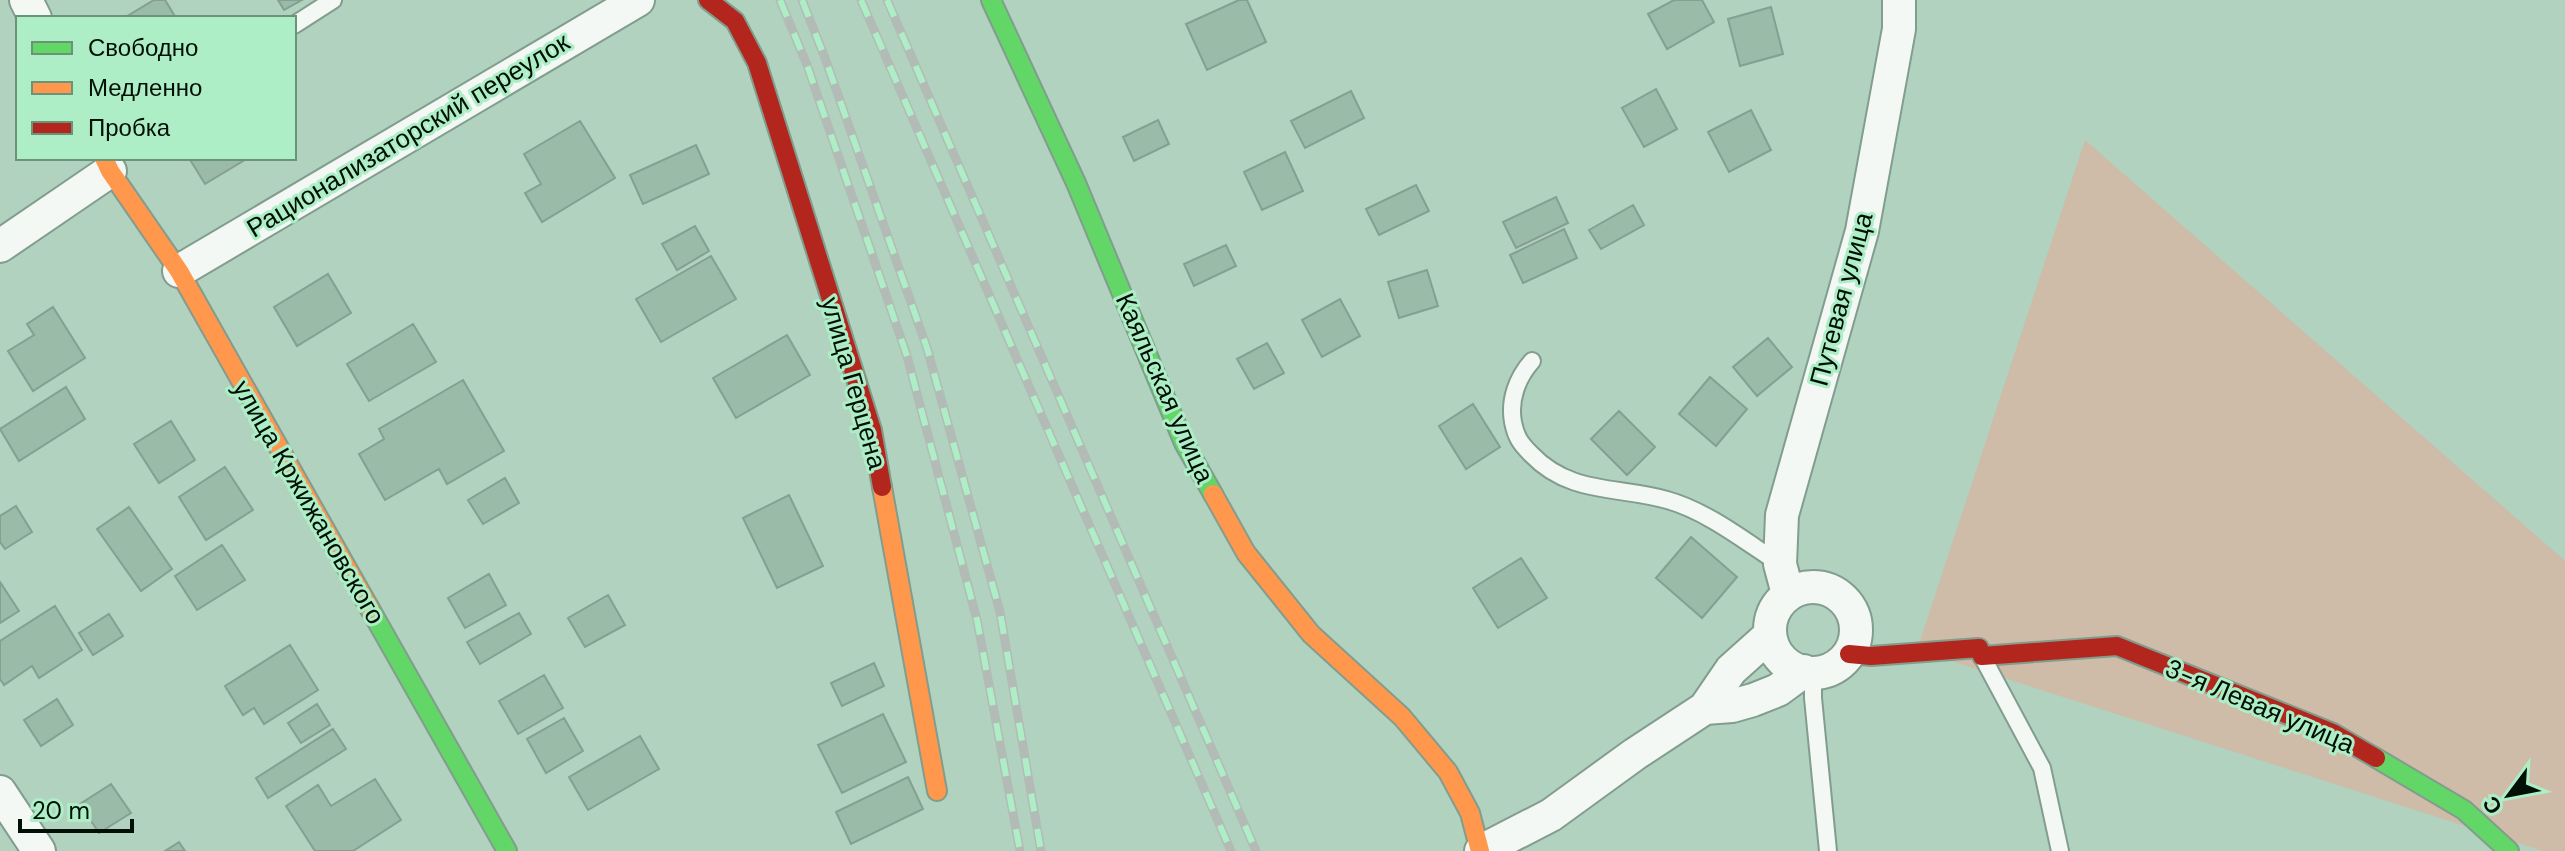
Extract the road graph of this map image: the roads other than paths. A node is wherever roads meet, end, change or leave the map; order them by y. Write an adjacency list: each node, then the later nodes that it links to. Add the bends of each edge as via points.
1 (333, 0): 6 (lane)
2 (638, 0): 9 (street, Рационализаторский переулок)
3 (708, 0): 17 (street, улица Герцена, via 735,21 757,63 872,430)
4 (991, 0): 21 (street, Каяльская улица, via 1076,183 1184,443 1246,553 1311,634 1402,717 1448,772 1470,813)
5 (1899, 0): 11 (street, Путевая улица, via 1899,29 1862,231 1782,515)
6 (296, 24)
7 (107, 164): 8 (street); 9 (street, улица Кржижановского)
8 (0, 246)
9 (179, 271): 20 (street, улица Кржижановского)
10 (1532, 361): 11 (lane, via 1510,406 1516,438 1541,464 1562,479 1668,500 1718,523)
11 (1784, 579): 12 (street, Путевая улица, via 1784,597 1772,615); 13 (street, via 1841,596 1854,614 1856,634)
12 (1770, 635): 15 (street, via 1777,655 1793,669); 16 (street, Путевая улица, via 1731,670)
13 (1849, 654): 14 (street, 3-я Левая улица, via 1979,648); 15 (street, Путевая улица, via 1834,668)
14 (1982, 656): 23 (lane, via 2042,768); 24 (street, 3-я Левая улица, via 2117,646 2333,733 2464,810)
15 (1809, 672): 16 (street, Путевая улица, via 1753,700); 22 (lane)
16 (1705, 708): 21 (street, Путевая улица, via 1551,815)
17 (937, 791)
18 (0, 792): 19 (street)
19 (39, 851)
20 (507, 851)
21 (1480, 851)
22 (1828, 851)
23 (2060, 851)
24 (2509, 851)

